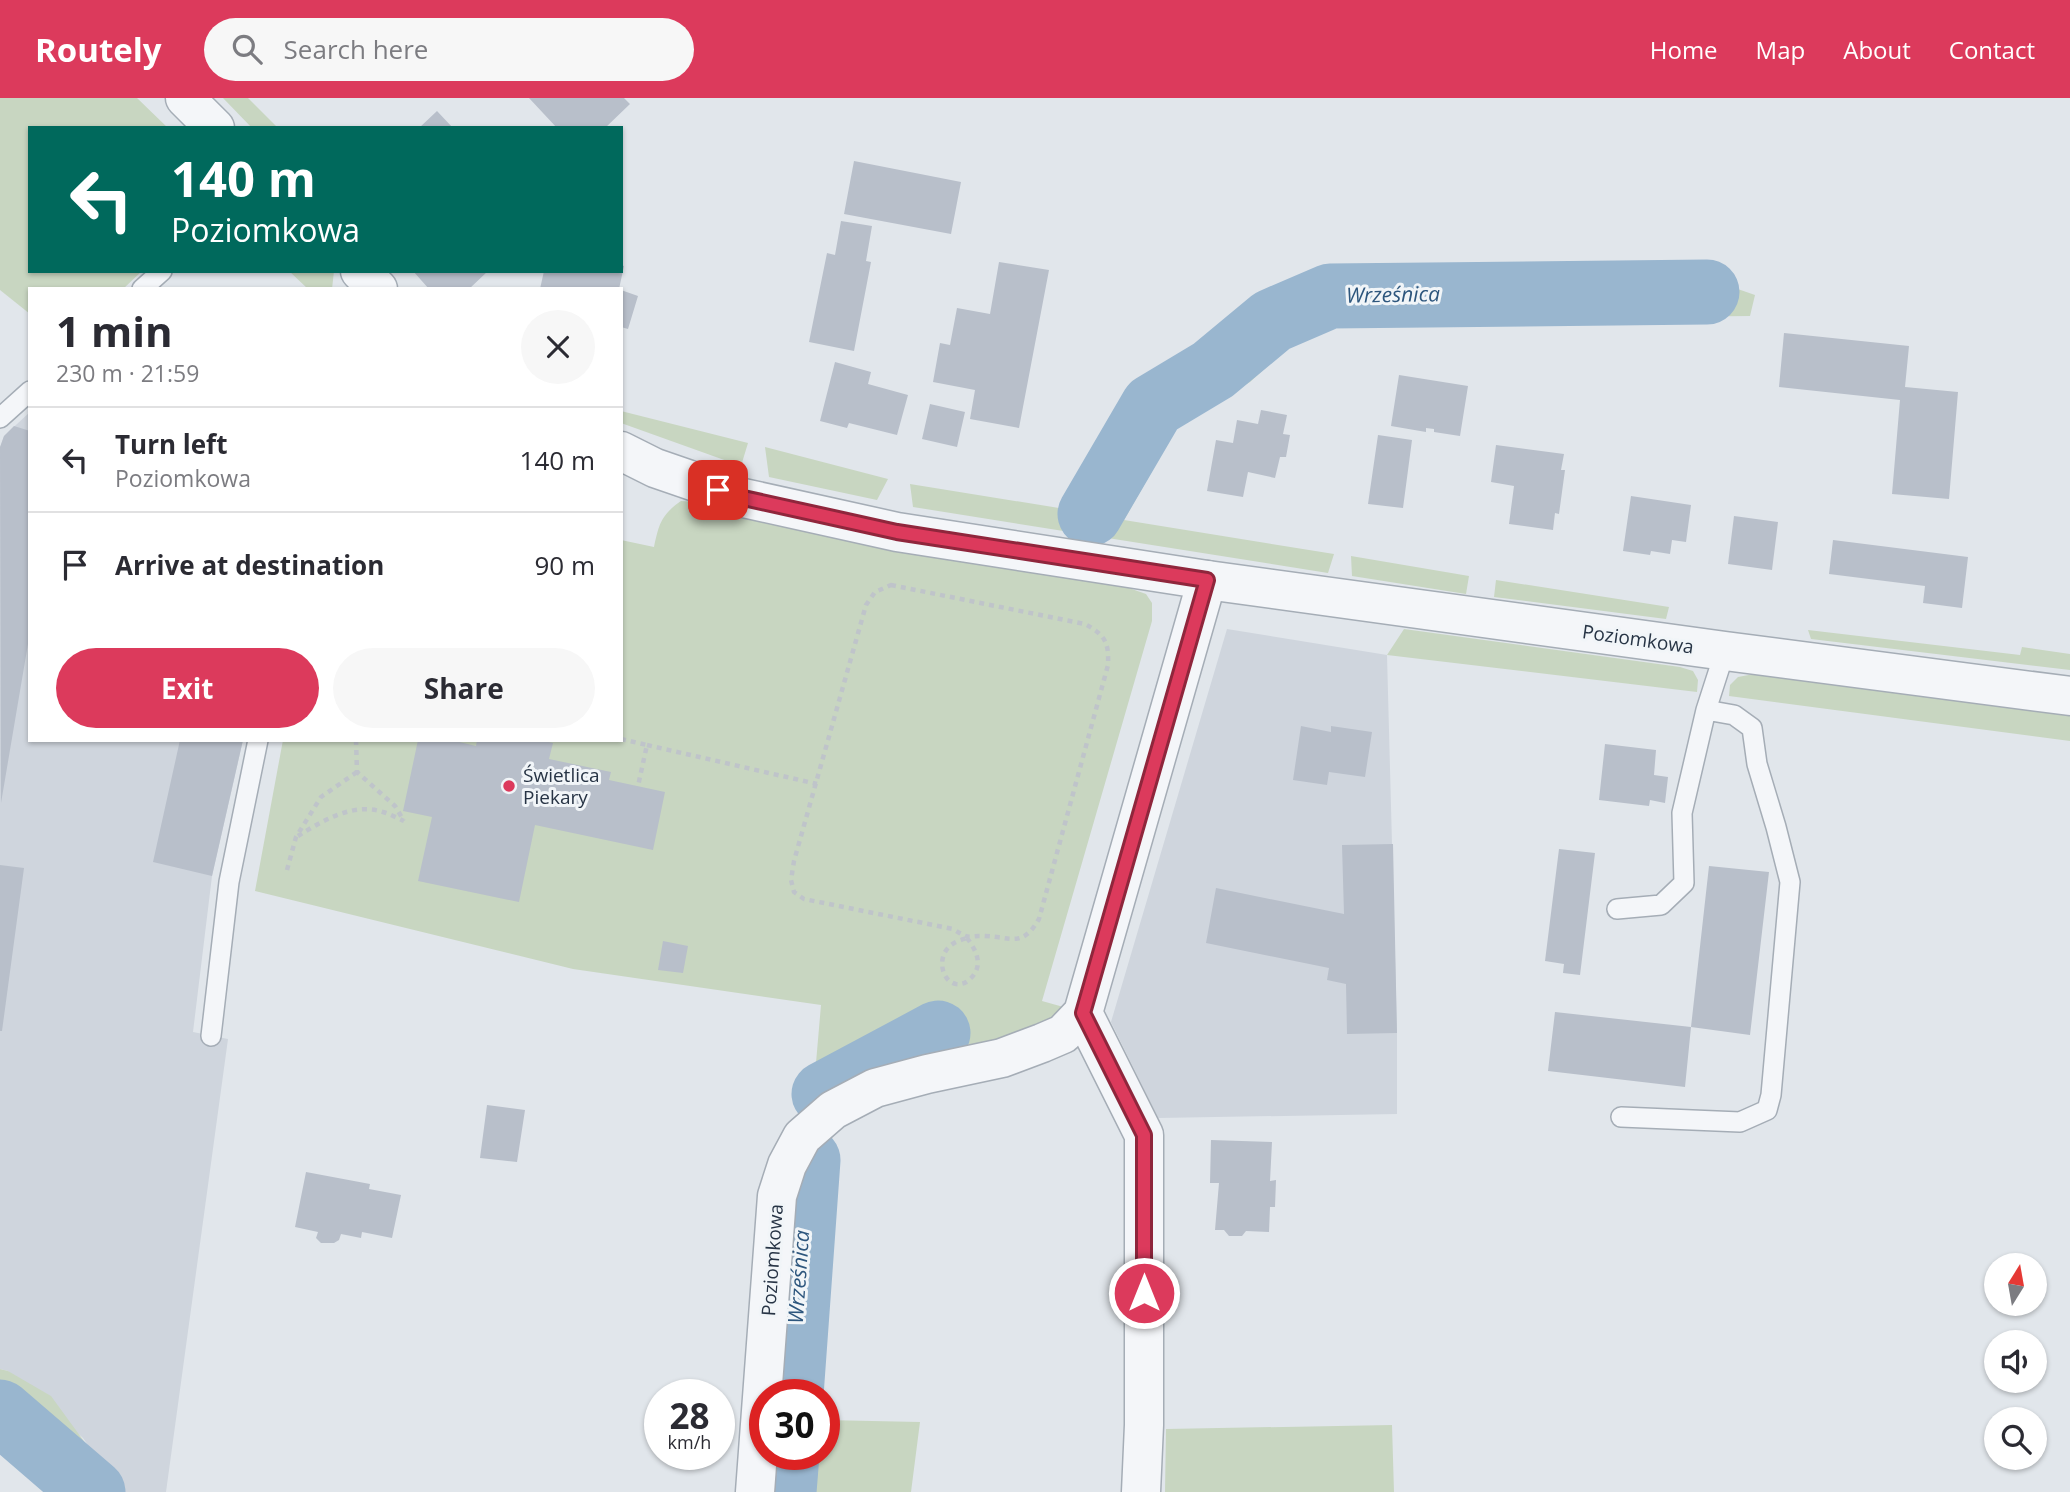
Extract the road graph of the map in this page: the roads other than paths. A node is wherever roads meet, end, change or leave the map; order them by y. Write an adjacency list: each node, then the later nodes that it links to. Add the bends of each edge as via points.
1 (185, 98): 2 (street)
2 (213, 126)
3 (160, 273): 4 (lane)
4 (144, 287)
5 (28, 393): 6 (lane)
6 (0, 418)
7 (623, 452): 8 (street, Poziomkowa, via 739,497 897,532)
8 (1207, 580): 9 (street, Poziomkowa); 14 (street)
9 (1725, 651): 10 (street, Poziomkowa); 11 (lane)
10 (2070, 696)
11 (1706, 710): 13 (lane, via 1682,813 1684,883 1661,905); 16 (lane, via 1734,715 1752,728 1790,883 1770,1095 1766,1110 1740,1122)
12 (258, 742): 15 (lane, via 229,881)
13 (1617, 909)
14 (1083, 1013): 17 (street, Poziomkowa, via 1063,1034 1002,1058 875,1088 834,1110 802,1137 776,1196); 18 (street, via 1144,1135)
15 (211, 1036)
16 (1621, 1117)
17 (755, 1492)
18 (1141, 1492)

